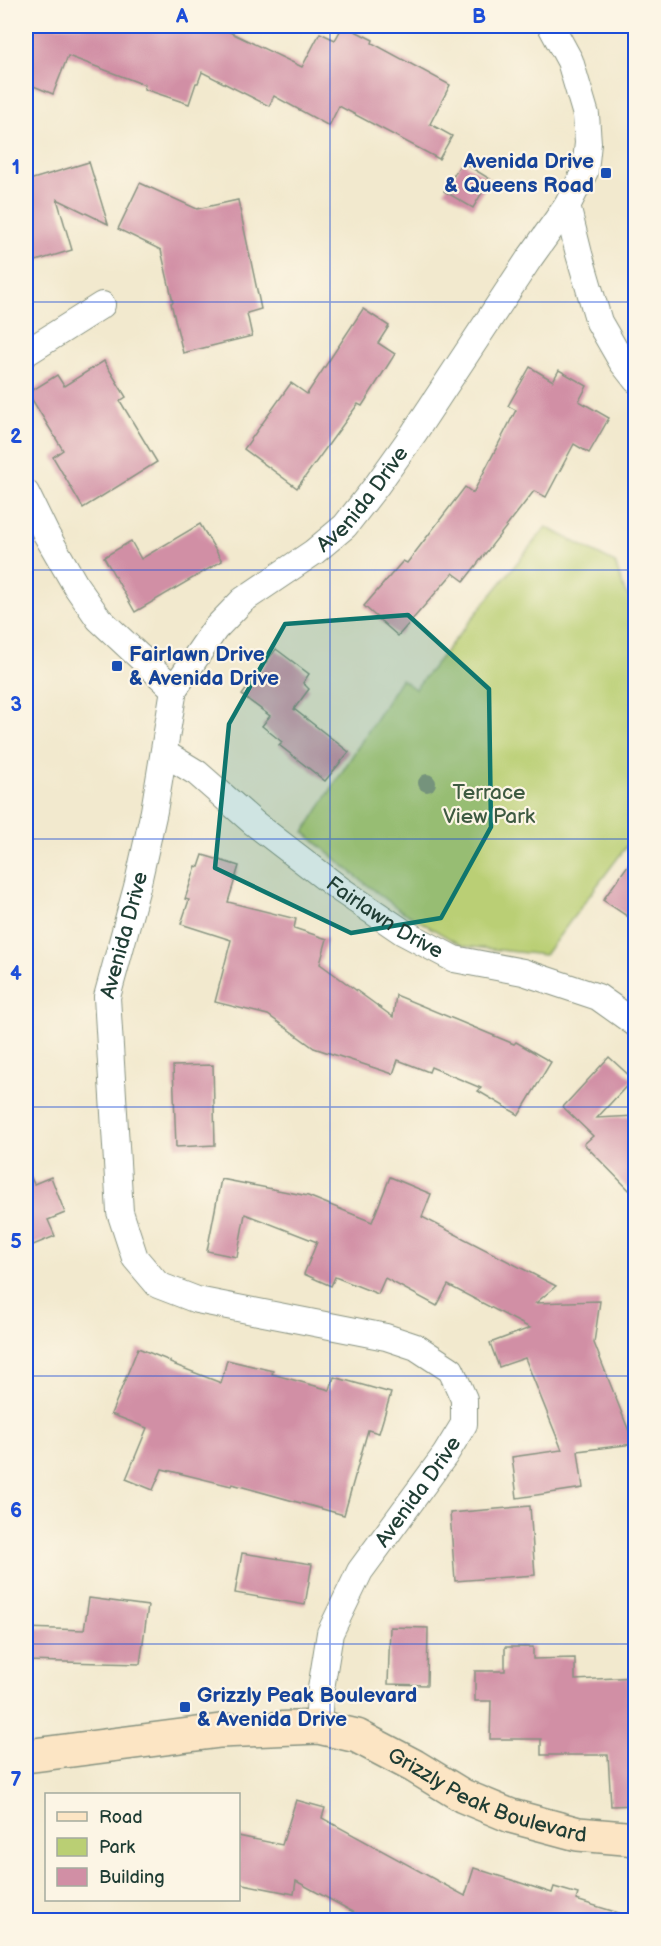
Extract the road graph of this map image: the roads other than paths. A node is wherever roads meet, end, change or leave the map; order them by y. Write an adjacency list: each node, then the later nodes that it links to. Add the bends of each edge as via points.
1 (550, 26): 2 (street, Avenida Drive, via 570,61 586,115 585,171)
2 (567, 206): 5 (street, via 600,322); 7 (street, Avenida Drive, via 414,433 345,526 243,600 215,628)
3 (102, 305): 4 (street)
4 (26, 353)
5 (636, 380)
6 (26, 493): 7 (street, via 76,586 99,619)
7 (174, 689): 8 (street, Avenida Drive)
8 (164, 753): 9 (street, Fairlawn Drive, via 197,773 254,823 403,932 454,959 523,972 598,997); 10 (street, Avenida Drive, via 137,887 107,997 120,1212 135,1258 158,1285 197,1300 386,1337 416,1347 451,1370 464,1399 464,1424 360,1571 330,1633)
9 (636, 1024)
10 (318, 1727): 11 (street, Grizzly Peak Boulevard, via 220,1731); 12 (street, Grizzly Peak Boulevard, via 357,1736 463,1796 511,1816 578,1834)
11 (26, 1756)
12 (636, 1839)

